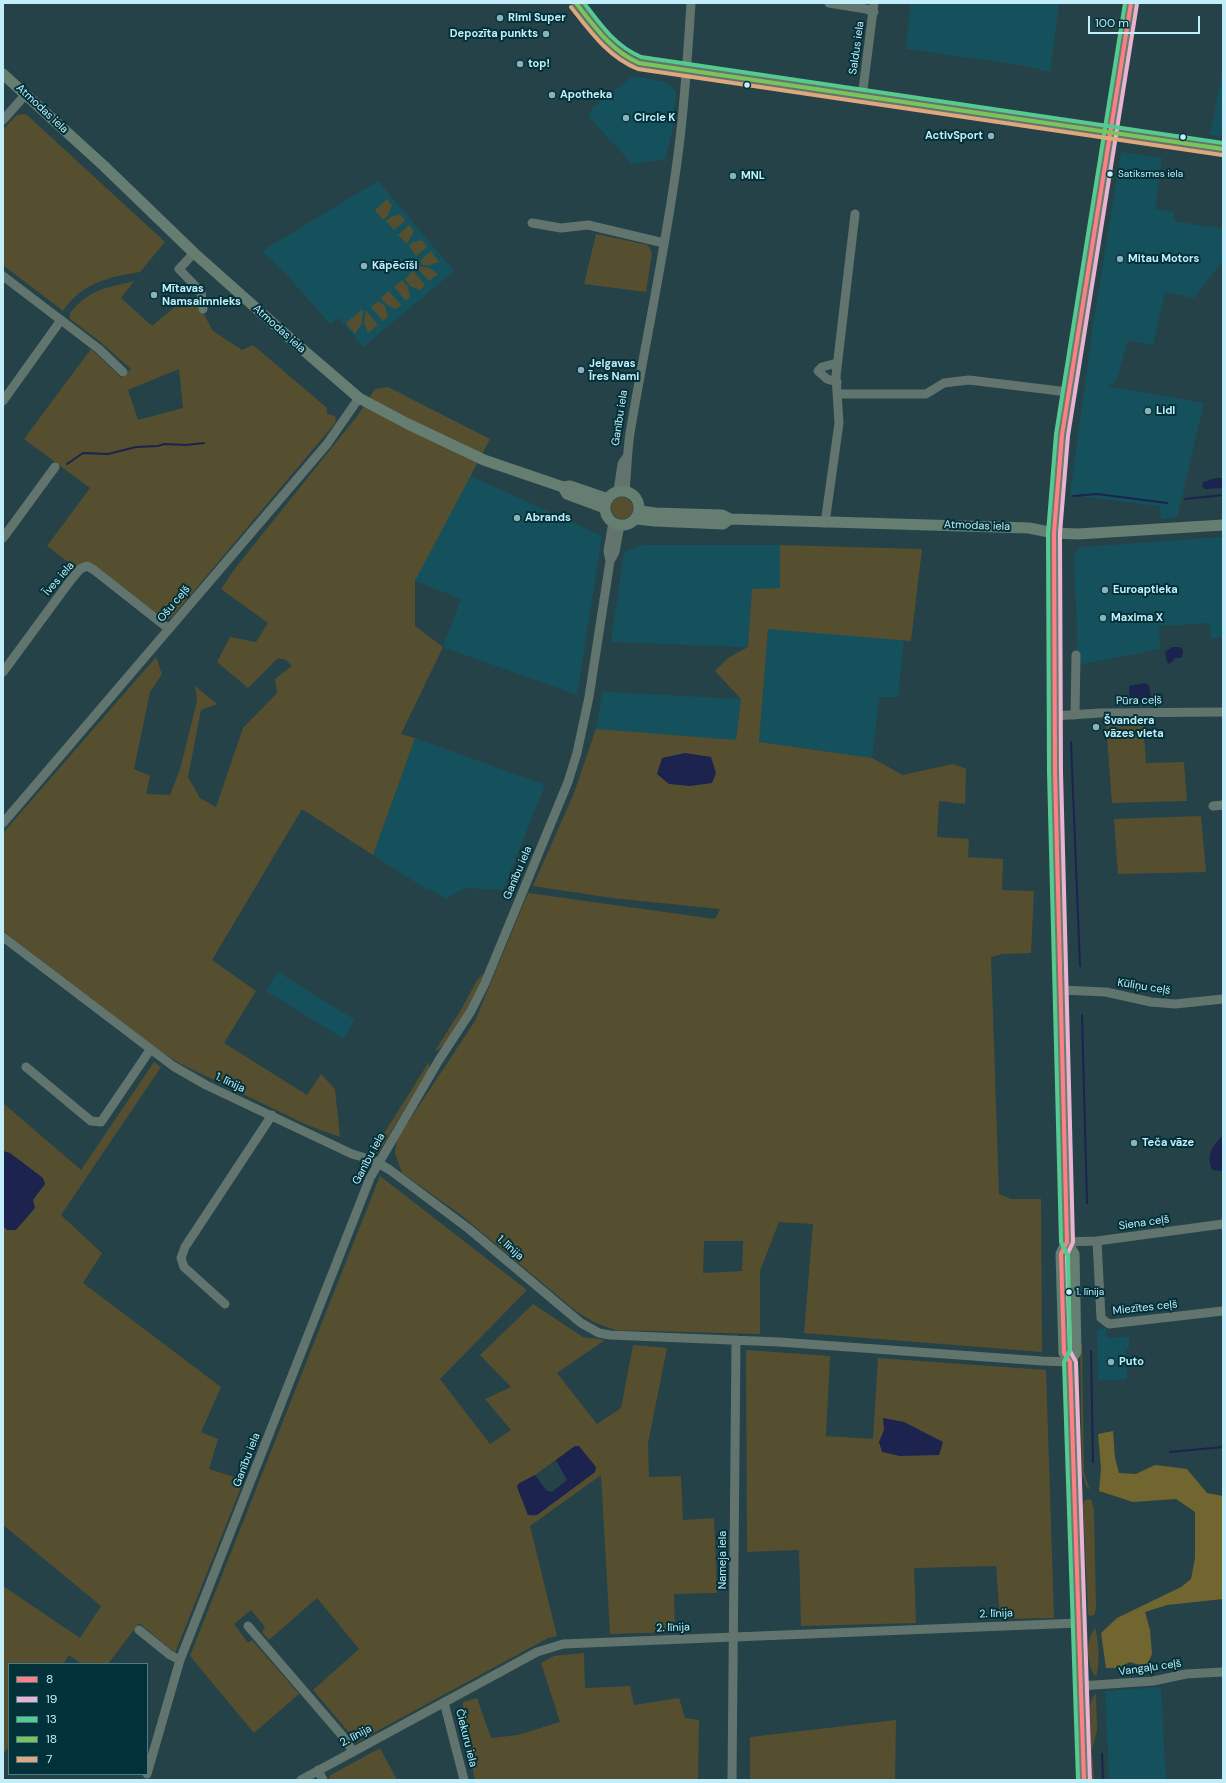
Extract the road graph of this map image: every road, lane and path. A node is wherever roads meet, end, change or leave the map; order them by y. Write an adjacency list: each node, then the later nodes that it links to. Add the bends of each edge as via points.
1 (576, 3): 6 (street, via 618,52 631,61)
2 (691, 3): 6 (street, Ganību iela)
3 (829, 3): 5 (street)
4 (1131, 3): 11 (main road)
5 (874, 8): 9 (street, Saldus iela)
6 (687, 71): 9 (street); 15 (street, Ganību iela, via 679,148)
7 (3, 74): 8 (main road, Atmodas iela)
8 (26, 94): 10 (street); 16 (main road, Atmodas iela)
9 (862, 97): 11 (street)
10 (3, 120)
11 (1110, 132): 12 (street); 23 (main road)
12 (1223, 149)
13 (855, 214): 20 (street)
14 (532, 223): 15 (street, via 561,228 588,225)
15 (664, 243): 28 (street, Ganību iela)
16 (194, 253): 18 (street, via 179,268 201,292); 25 (main road, Atmodas iela)
17 (3, 276): 19 (street)
18 (204, 309)
19 (61, 320): 21 (street, via 99,349); 26 (street)
20 (838, 363): 22 (street); 22 (street, via 818,371 827,379)
21 (123, 372)
22 (837, 382): 24 (street)
23 (1068, 392): 24 (street, via 969,380 944,383 926,394); 34 (main road, via 1061,440)
24 (838, 394): 31 (street, via 839,423)
25 (360, 398): 29 (main road, Atmodas iela, via 484,460 563,487 567,494); 36 (street, Ošu ceļš, via 327,444)
26 (3, 401)
27 (55, 467): 35 (street)
28 (622, 491): 29 (main road, via 612,494); 30 (main road, via 635,496 638,500)
29 (606, 504): 32 (main road, via 607,516)
30 (638, 515): 31 (main road, Atmodas iela, via 655,521 723,524 730,519); 32 (main road, via 629,524)
31 (825, 523): 34 (main road, Atmodas iela, via 1029,528)
32 (616, 524): 51 (street, Ganību iela, via 608,552 610,561 589,697 568,782 485,983 471,1011)
33 (1223, 525): 34 (main road, Atmodas iela, via 1078,534)
34 (1054, 533): 41 (main road)
35 (3, 538)
36 (169, 628): 38 (street, Īves iela, via 87,566 80,569 70,581); 44 (street, Ošu ceļš)
37 (1076, 655): 40 (street)
38 (3, 672)
39 (1223, 712): 40 (street, Pūra ceļš)
40 (1075, 715): 41 (street, Pūra ceļš)
41 (1054, 716): 46 (main road)
42 (1223, 805): 43 (street)
43 (1213, 806)
44 (3, 823)
45 (3, 937): 48 (street, 1. līnija)
46 (1060, 990): 47 (street, Kūliņu ceļš, via 1106,992 1151,1002 1175,1004); 54 (main road)
47 (1223, 999)
48 (150, 1050): 49 (street, via 101,1122 91,1121); 50 (street, 1. līnija, via 206,1084)
49 (26, 1067)
50 (272, 1116): 51 (street, 1. līnija); 55 (street, via 181,1258 184,1268)
51 (378, 1164): 57 (street, 1. līnija, via 390,1170 469,1229 562,1308 599,1333); 63 (street, Ganību iela)
52 (1223, 1224): 53 (street, Siena ceļš)
53 (1097, 1241): 54 (street, Siena ceļš); 56 (street, Miezītes ceļš, via 1101,1318 1109,1324)
54 (1067, 1242): 58 (main road, via 1061,1254 1064,1352)
55 (224, 1304)
56 (1223, 1311)
57 (736, 1340): 58 (street, 1. līnija); 62 (street, Nameja iela)
58 (1070, 1362): 59 (main road)
59 (1078, 1624): 62 (street, 2. līnija); 65 (main road)
60 (248, 1626): 67 (street, via 346,1740)
61 (139, 1630): 63 (street)
62 (735, 1637): 66 (street, 2. līnija, via 564,1644 537,1652); 73 (street, Nameja iela)
63 (180, 1660): 69 (street, Ganību iela)
64 (1223, 1672): 65 (street, Vangaļu ceļš, via 1186,1674 1153,1681)
65 (1080, 1686): 74 (main road)
66 (444, 1702): 67 (street, 2. līnija); 72 (street, Čiekuru iela)
67 (353, 1752): 68 (street, 2. līnija)
68 (318, 1770): 70 (street, 2. līnija); 71 (street)
69 (148, 1771)
70 (301, 1780)
71 (323, 1780)
72 (464, 1780)
73 (732, 1780)
74 (1084, 1780)

